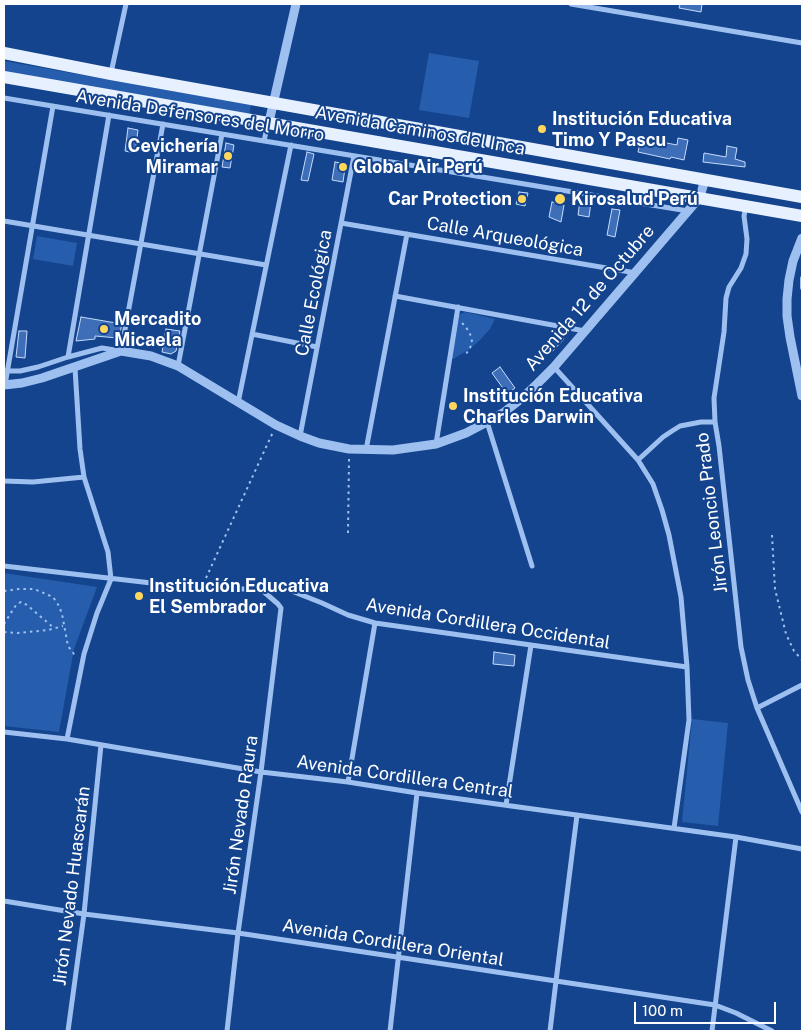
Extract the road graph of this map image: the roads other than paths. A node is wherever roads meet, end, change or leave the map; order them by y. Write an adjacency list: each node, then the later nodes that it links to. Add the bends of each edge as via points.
1 (126, 4): 6 (street)
2 (296, 4): 9 (street)
3 (571, 4): 4 (street)
4 (802, 43)
5 (4, 53): 6 (main road, Avenida Caminos del Inca)
6 (111, 74): 9 (main road, Avenida Caminos del Inca)
7 (4, 77): 12 (main road, Avenida Caminos del Inca)
8 (4, 99): 10 (street, Avenida Defensores del Morro)
9 (273, 102): 12 (street); 18 (main road, Avenida Caminos del Inca)
10 (53, 106): 11 (street, Avenida Defensores del Morro); 26 (street)
11 (109, 115): 13 (street, Avenida Defensores del Morro); 28 (street)
12 (268, 122): 15 (street); 19 (main road, Avenida Caminos del Inca)
13 (163, 124): 14 (street, Avenida Defensores del Morro); 30 (street)
14 (222, 134): 15 (street, Avenida Defensores del Morro); 31 (street)
15 (264, 141): 16 (street, Avenida Defensores del Morro)
16 (290, 145): 17 (street, Avenida Defensores del Morro); 32 (street)
17 (354, 156): 22 (street, Avenida Defensores del Morro); 25 (street, Calle Ecológica)
18 (705, 179): 19 (street, Avenida 12 de Octubre); 20 (main road, Avenida Caminos del Inca)
19 (700, 197): 21 (main road, Avenida Caminos del Inca); 22 (street, Avenida 12 de Octubre)
20 (802, 197)
21 (746, 206): 23 (main road, Avenida Caminos del Inca); 51 (street, Jirón Leoncio Prado, via 746,254 726,298 714,398)
22 (688, 210): 33 (street, Avenida 12 de Octubre)
23 (802, 216)
24 (4, 221): 26 (street)
25 (341, 223): 27 (street, Calle Arqueológica); 40 (street, Calle Ecológica)
26 (32, 226): 28 (street); 46 (street)
27 (407, 234): 33 (street, Calle Arqueológica); 36 (street)
28 (88, 235): 30 (street); 42 (street)
29 (802, 238): 48 (street, via 789,280 787,316)
30 (141, 244): 31 (street); 41 (street)
31 (199, 254): 32 (street); 43 (street)
32 (266, 265): 39 (street)
33 (636, 273): 38 (street, Avenida 12 de Octubre)
34 (802, 278): 35 (lane)
35 (802, 288)
36 (395, 296): 37 (street); 54 (street)
37 (458, 308): 38 (street); 53 (street)
38 (585, 331): 44 (street, Avenida 12 de Octubre)
39 (252, 334): 40 (street); 49 (street)
40 (318, 347): 52 (street, Calle Ecológica)
41 (121, 352): 42 (street, Avenida 12 de Octubre, via 102,348); 43 (street, Avenida 12 de Octubre, via 151,356); 45 (street, Avenida 12 de Octubre)
42 (68, 357): 46 (street, Avenida 12 de Octubre, via 38,367)
43 (178, 366): 49 (street, Avenida 12 de Octubre)
44 (554, 367): 50 (street, Avenida 12 de Octubre, via 521,399); 55 (street)
45 (75, 368): 47 (street, Avenida 12 de Octubre, via 36,380); 56 (street)
46 (6, 371): 47 (street)
47 (4, 385)
48 (802, 396)
49 (238, 403): 52 (street, Avenida 12 de Octubre)
50 (487, 422): 53 (street, Avenida 12 de Octubre); 59 (street)
51 (716, 422): 55 (street, via 680,426); 66 (street, Jirón Leoncio Prado, via 741,647)
52 (300, 436): 54 (street, Avenida 12 de Octubre, via 319,443)
53 (436, 444): 54 (street, Avenida 12 de Octubre)
54 (366, 450)
55 (638, 460): 64 (street, via 653,484 669,535 681,597)
56 (84, 477): 57 (street); 60 (street, via 108,552)
57 (4, 481)
58 (4, 566): 60 (street, Avenida Cordillera Occidental)
59 (532, 566)
60 (110, 579): 61 (street, Avenida Cordillera Occidental); 68 (street, via 84,657)
61 (263, 591): 62 (street, Avenida Cordillera Occidental, via 274,584); 70 (street, Jirón Nevado Raura, via 281,608)
62 (375, 623): 63 (street, Avenida Cordillera Occidental); 71 (street)
63 (531, 645): 64 (street, Avenida Cordillera Occidental); 73 (street)
64 (687, 667): 76 (street, via 689,720)
65 (802, 685): 66 (street)
66 (757, 708): 74 (street, Jirón Leoncio Prado)
67 (4, 732): 68 (street, Avenida Cordillera Central)
68 (66, 739): 69 (street, Avenida Cordillera Central)
69 (101, 745): 70 (street, Avenida Cordillera Central); 80 (street, Jirón Nevado Huascarán)
70 (261, 772): 71 (street, Avenida Cordillera Central); 81 (street, Jirón Nevado Raura)
71 (348, 782): 72 (street, Avenida Cordillera Central)
72 (417, 793): 73 (street, Avenida Cordillera Central); 82 (street)
73 (506, 805): 75 (street, Avenida Cordillera Central)
74 (802, 812)
75 (577, 816): 76 (street, Avenida Cordillera Central); 83 (street)
76 (674, 828): 77 (street, Avenida Cordillera Central)
77 (736, 837): 78 (street, Avenida Cordillera Central); 84 (street)
78 (802, 849)
79 (4, 901): 80 (street, Avenida Cordillera Oriental)
80 (84, 914): 81 (street, Avenida Cordillera Oriental); 85 (street, Jirón Nevado Huascarán)
81 (238, 933): 82 (street, Avenida Cordillera Oriental); 86 (street, Jirón Nevado Raura)
82 (399, 958): 83 (street, Avenida Cordillera Oriental); 87 (street)
83 (556, 981): 84 (street, Avenida Cordillera Oriental); 88 (street)
84 (715, 1005): 89 (street); 90 (street, Avenida Cordillera Oriental)
85 (68, 1031)
86 (228, 1031)
87 (390, 1031)
88 (550, 1031)
89 (712, 1031)
90 (772, 1031)

